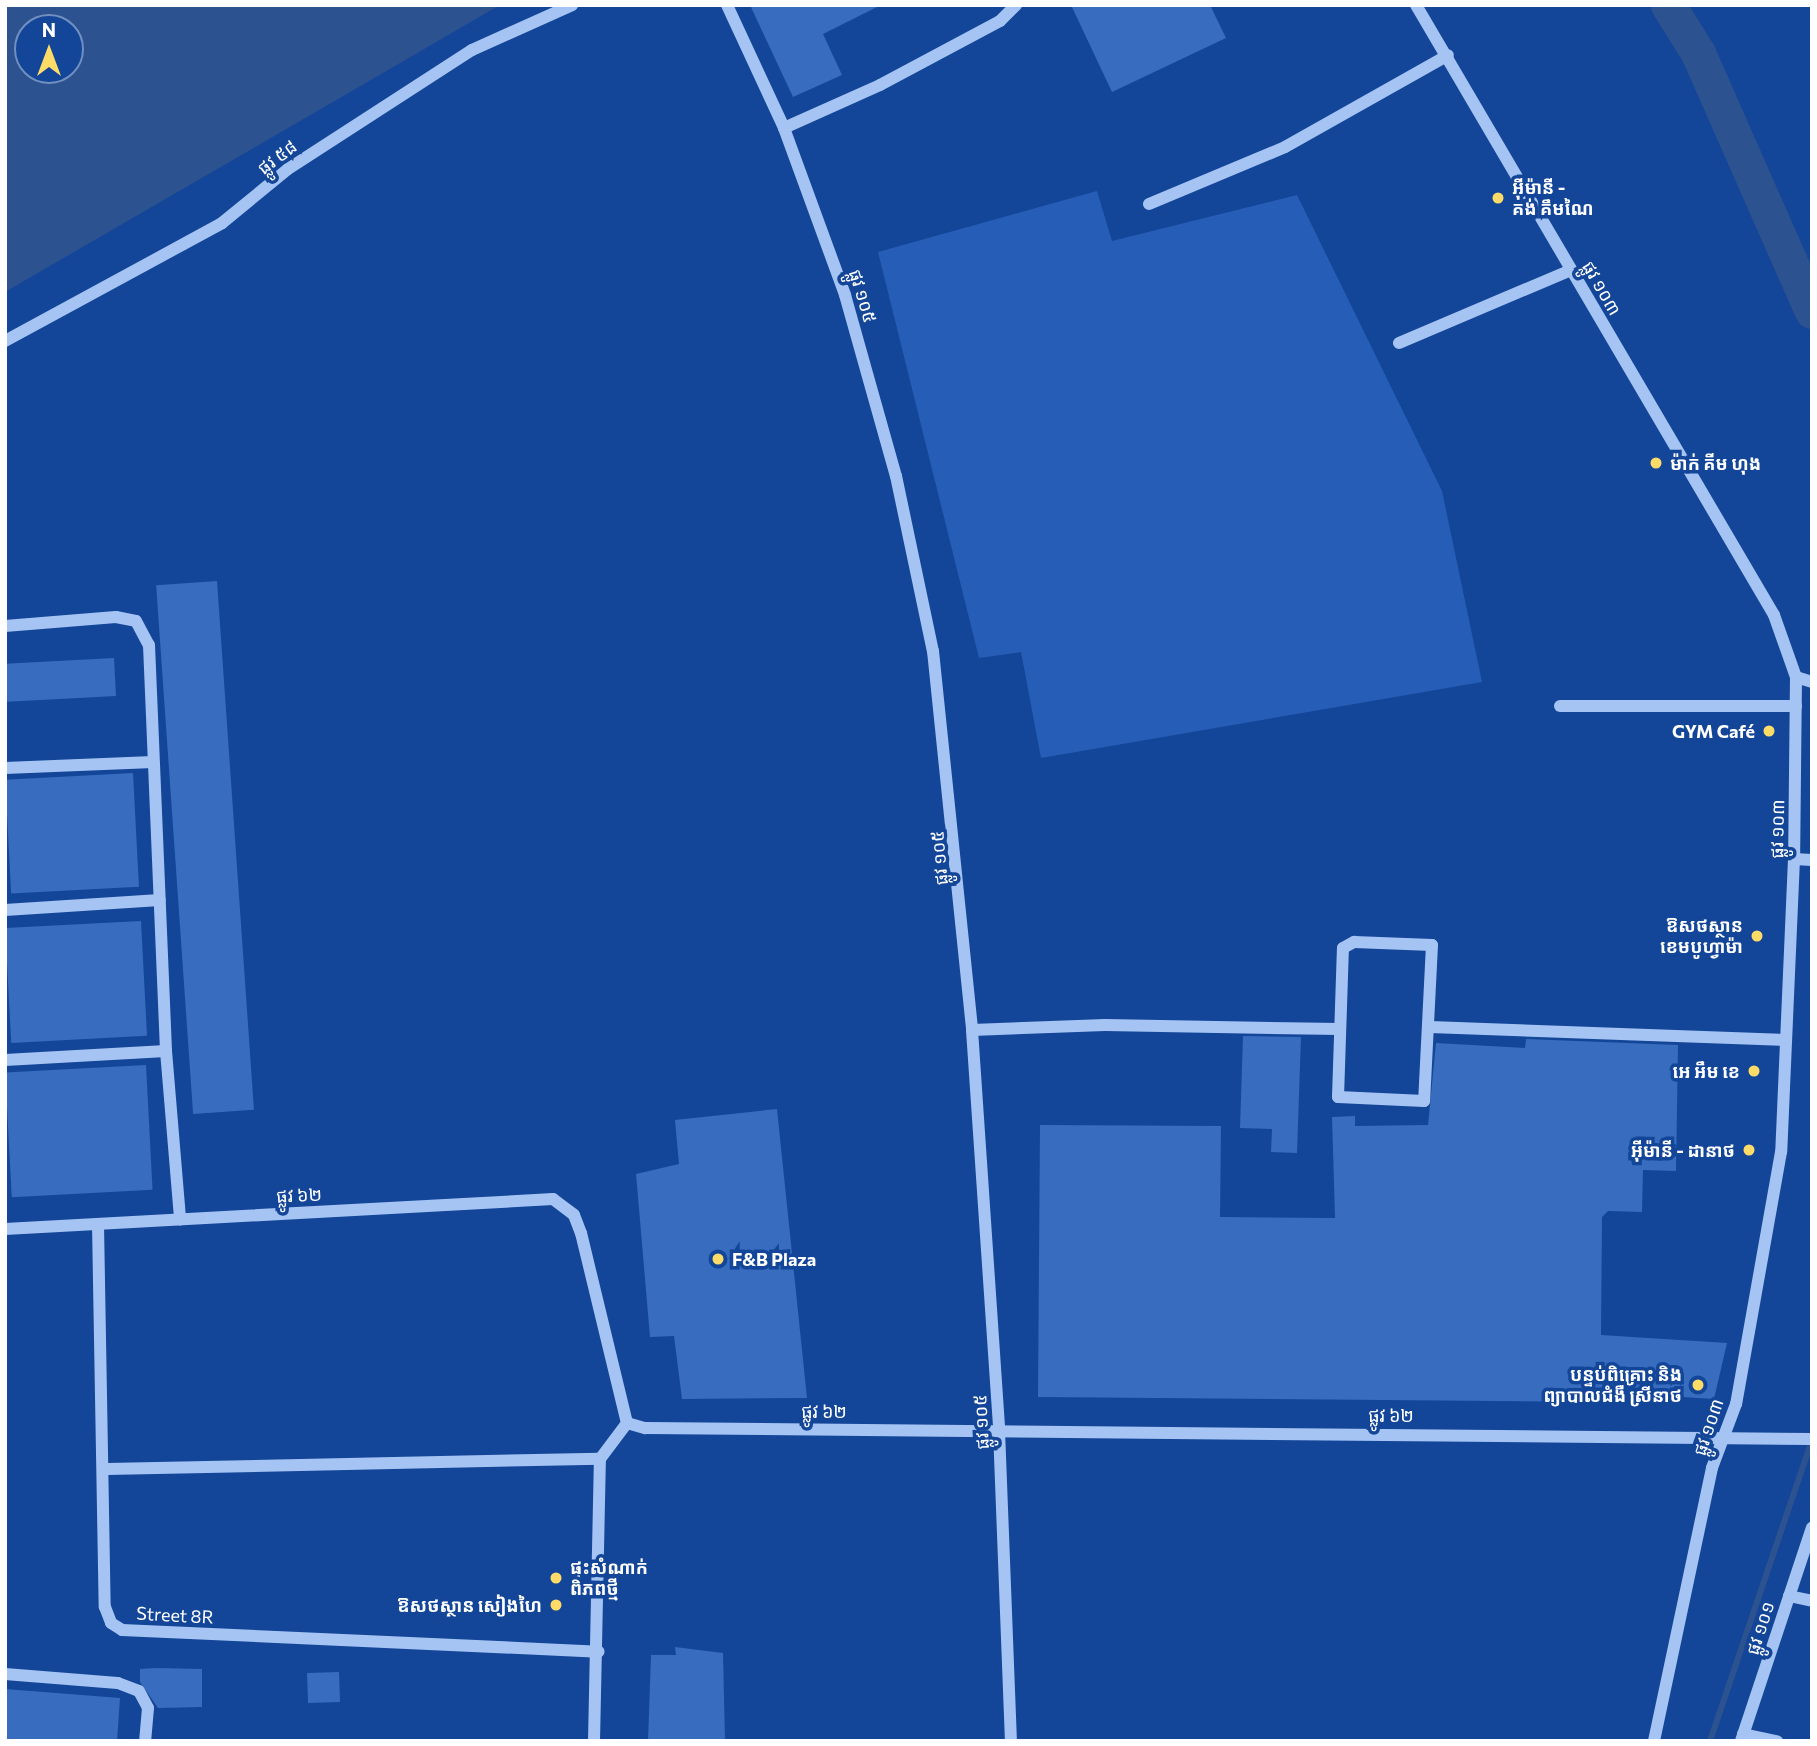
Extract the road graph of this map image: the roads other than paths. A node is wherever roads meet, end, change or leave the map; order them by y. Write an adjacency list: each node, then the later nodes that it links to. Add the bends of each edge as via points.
1 (572, 5): 9 (street, ផ្លូវ ៥៨, via 472,50 319,149 222,223)
2 (727, 5): 6 (street, ផ្លូវ ១០៥)
3 (1016, 5): 6 (street, via 1000,21 880,85)
4 (1416, 5): 5 (street, ផ្លូវ ១០៣)
5 (1448, 55): 7 (street, via 1285,147); 8 (street, ផ្លូវ ១០៣)
6 (784, 128): 24 (street, ផ្លូវ ១០៥, via 845,295 896,476 928,624 951,789)
7 (1149, 204)
8 (1571, 270): 10 (street); 12 (street, ផ្លូវ ១០៣, via 1774,615)
9 (5, 341)
10 (1399, 343)
11 (5, 626): 16 (street, via 116,617 136,621 149,645)
12 (1796, 677): 13 (street); 15 (street, ផ្លូវ ១០៣)
13 (1812, 682)
14 (1560, 706): 15 (street)
15 (1796, 706): 18 (street, ផ្លូវ ១០៣)
16 (153, 762): 17 (street); 20 (street)
17 (5, 768)
18 (1794, 859): 19 (street); 25 (street, ផ្លូវ ១០៣)
19 (1812, 860)
20 (160, 900): 21 (street); 26 (street)
21 (5, 910)
22 (1430, 1027): 23 (street, via 1426,1097 1418,1102 1338,1097); 23 (street, via 1432,944 1354,942 1343,948); 25 (street)
23 (1340, 1029): 24 (street, via 1105,1025)
24 (972, 1031): 32 (street, ផ្លូវ ១០៥)
25 (1785, 1040): 33 (street, ផ្លូវ ១០៣, via 1781,1152 1736,1405)
26 (166, 1051): 27 (street); 28 (street)
27 (5, 1060)
28 (180, 1219): 29 (street, ផ្លូវ ៦២); 31 (street, ផ្លូវ ៦២, via 553,1199 574,1215 581,1233)
29 (98, 1224): 30 (street, ផ្លូវ ៦២); 36 (street, Street 8R)
30 (5, 1229)
31 (627, 1423): 32 (street, ផ្លូវ ៦២, via 645,1428); 35 (street)
32 (999, 1430): 33 (street, ផ្លូវ ៦២); 45 (street, ផ្លូវ ១០៥)
33 (1724, 1435): 34 (street, ផ្លូវ ៦២); 46 (street, ផ្លូវ ១០៣, via 1712,1468)
34 (1805, 1439)
35 (600, 1459): 36 (street); 40 (street)
36 (107, 1469): 40 (street, Street 8R, via 106,1607 111,1623 122,1630)
37 (1812, 1527): 38 (street, ផ្លូវ ១០១)
38 (1789, 1596): 39 (street); 42 (street, ផ្លូវ ១០១)
39 (1812, 1601)
40 (598, 1652): 44 (street)
41 (5, 1674): 43 (street, via 118,1683 139,1691 148,1709)
42 (1742, 1737): 47 (street)
43 (145, 1741)
44 (594, 1741)
45 (1011, 1741)
46 (1654, 1741)
47 (1777, 1741)

